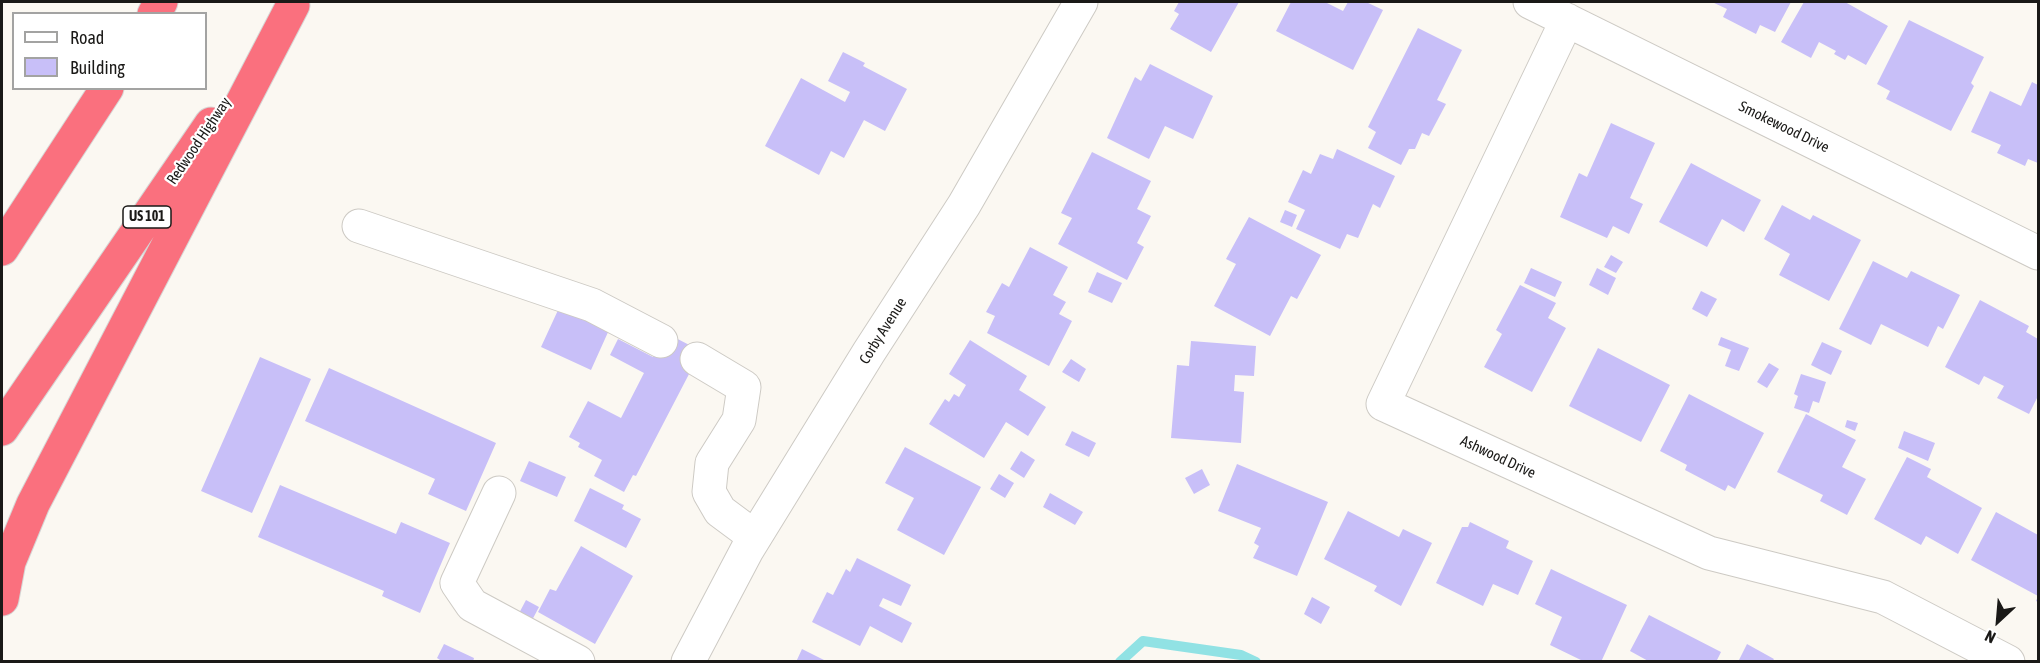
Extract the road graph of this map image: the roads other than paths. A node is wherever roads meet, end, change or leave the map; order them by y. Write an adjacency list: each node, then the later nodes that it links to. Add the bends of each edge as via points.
1 (1082, 2): 13 (street, Corby Avenue, via 964,205)
2 (1530, 2): 4 (street, Smokewood Drive)
3 (294, 3): 11 (highway, Redwood Highway / US 101); 14 (highway, via 33,504 9,562)
4 (1567, 20): 8 (street, Smokewood Drive); 17 (street, Ashwood Drive, via 1383,404 1709,553 1883,597)
5 (106, 90): 7 (highway)
6 (359, 226): 9 (street, via 592,305)
7 (2, 249)
8 (2038, 253)
9 (661, 341)
10 (697, 359): 13 (street, via 744,387 739,420 712,463 709,492 720,511)
11 (2, 429)
12 (499, 493): 15 (street, via 457,582 472,604)
13 (755, 537): 16 (street, Corby Avenue)
14 (2, 599)
15 (578, 662)
16 (688, 662)
17 (2008, 662)

